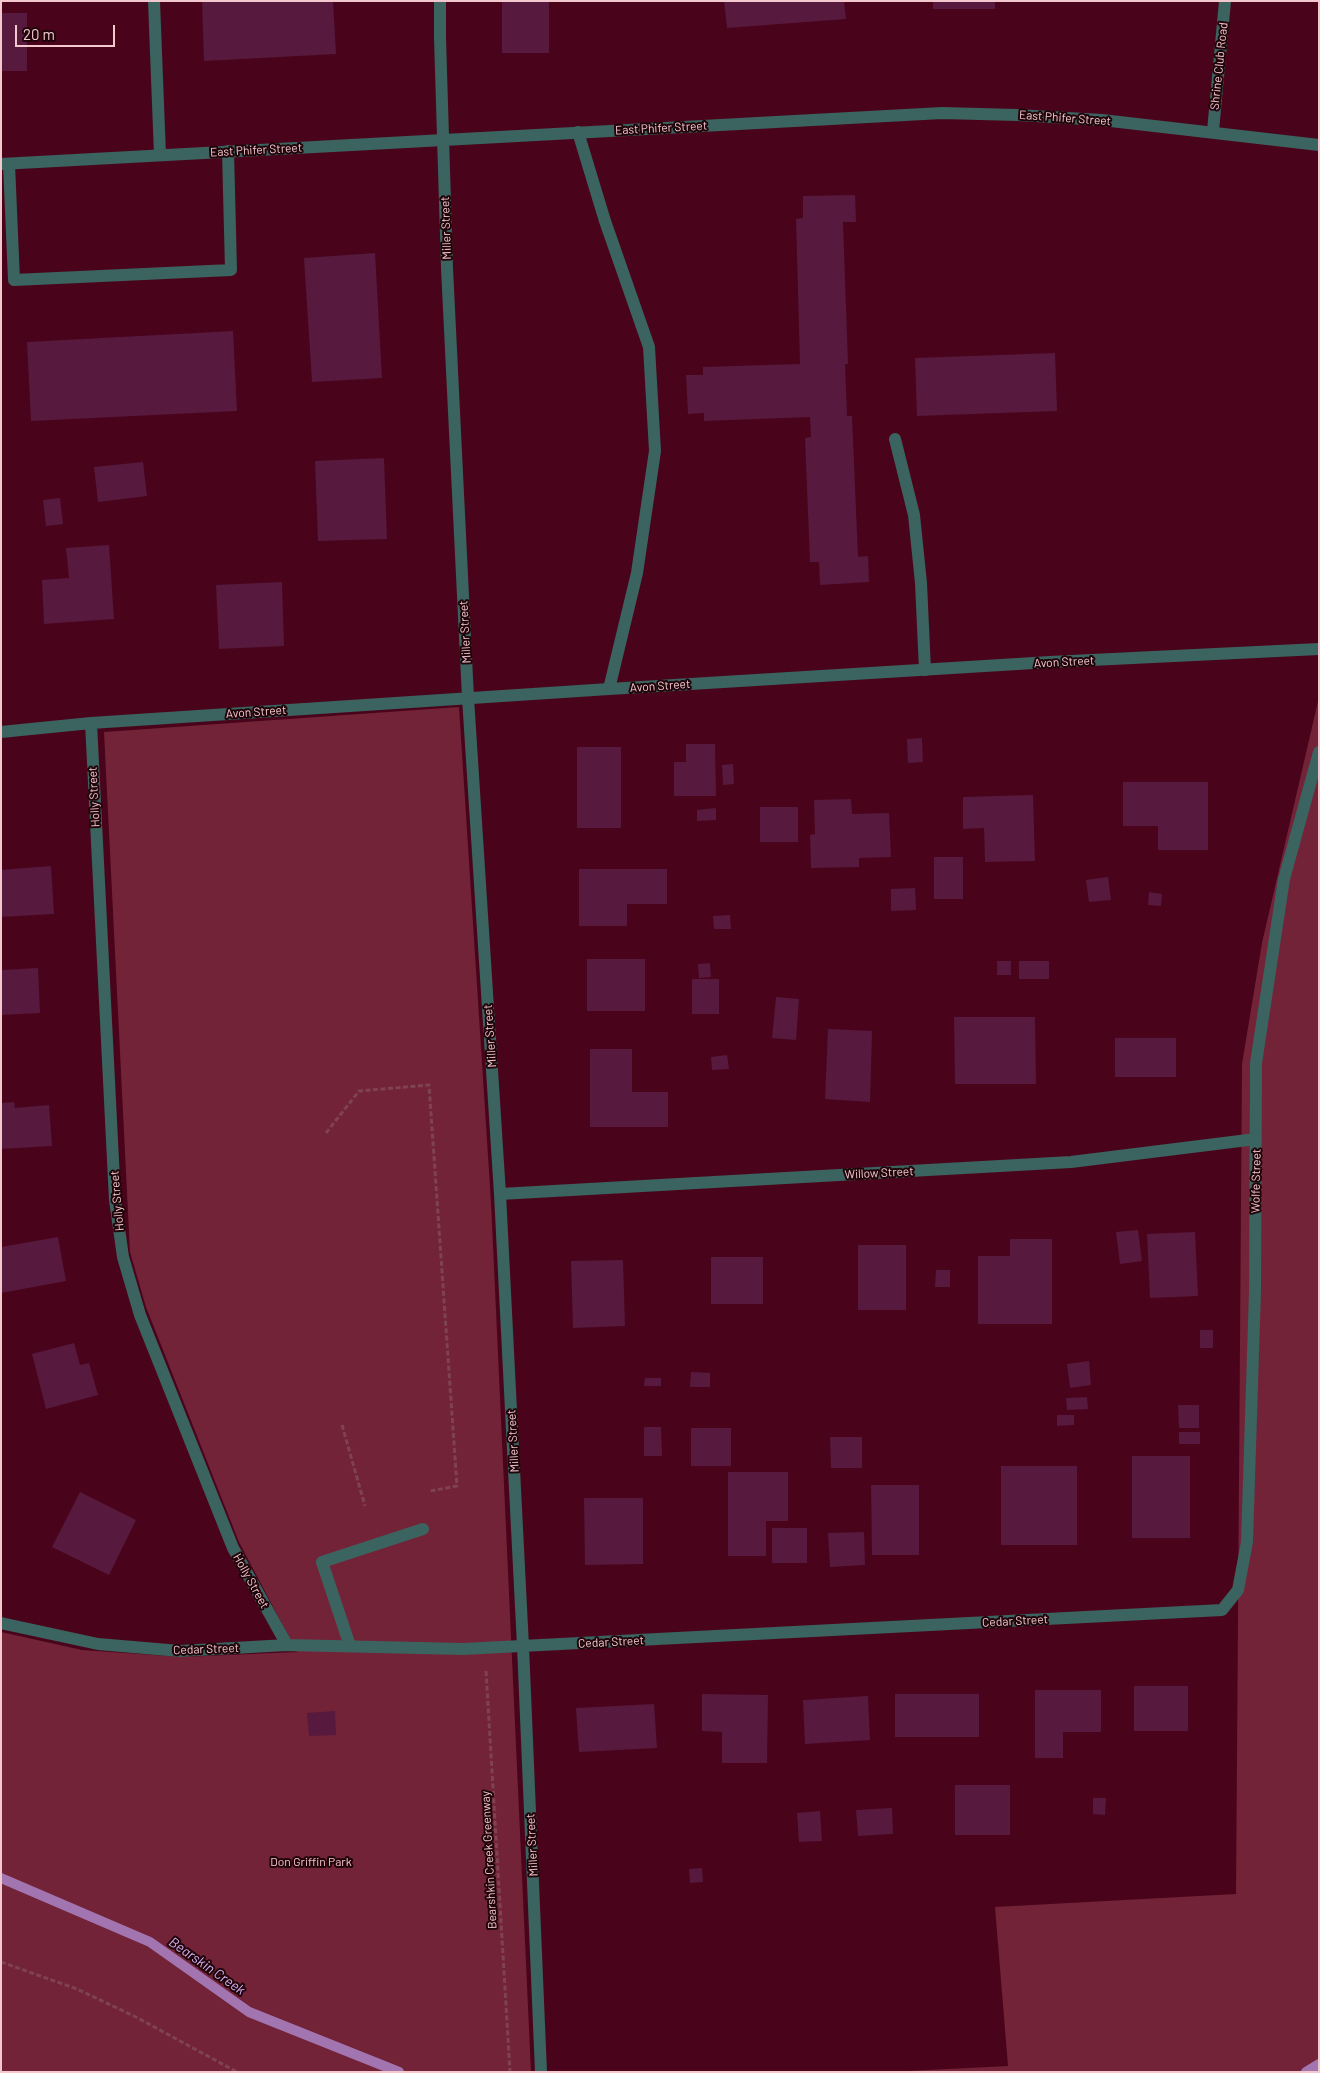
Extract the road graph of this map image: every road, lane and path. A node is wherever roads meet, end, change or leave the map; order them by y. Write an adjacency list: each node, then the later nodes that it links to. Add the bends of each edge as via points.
1 (154, 1): 9 (street)
2 (440, 1): 6 (street, Miller Street)
3 (1225, 1): 4 (street, Shrine Club Road)
4 (1212, 131): 5 (street, East Phifer Street, via 1016,114 942,113); 7 (street, East Phifer Street)
5 (578, 132): 6 (street, East Phifer Street); 14 (street, via 649,347 655,441 637,573)
6 (443, 140): 8 (street, East Phifer Street); 15 (street, Miller Street)
7 (1319, 145)
8 (228, 151): 9 (street, East Phifer Street); 10 (street, via 231,270 14,280)
9 (160, 155): 10 (street, East Phifer Street)
10 (5, 164)
11 (895, 440): 13 (street, via 914,515)
12 (1319, 650): 13 (street, Avon Street)
13 (925, 670): 14 (street, Avon Street)
14 (608, 689): 15 (street, Avon Street)
15 (468, 698): 16 (street, Avon Street); 21 (street, Miller Street)
16 (91, 723): 17 (street, Avon Street); 28 (street, Holly Street, via 115,1200 123,1257 140,1315 233,1548)
17 (1, 732)
18 (1319, 752): 20 (street, Wolfe Street, via 1284,878 1256,1063)
19 (326, 1133): 23 (path, via 360,1091 429,1086 457,1486)
20 (1256, 1140): 21 (street, Willow Street, via 1071,1162); 26 (street, Wolfe Street, via 1247,1542 1238,1590)
21 (500, 1194): 30 (street, Miller Street)
22 (342, 1425): 24 (path)
23 (430, 1491)
24 (365, 1506)
25 (423, 1529): 29 (street, via 322,1562)
26 (1222, 1610): 30 (street, Cedar Street)
27 (1, 1623): 28 (street, Cedar Street, via 98,1644 171,1650)
28 (287, 1645): 29 (street, Cedar Street)
29 (350, 1646): 31 (street, Cedar Street)
30 (523, 1646): 31 (street, Cedar Street); 35 (street, Miller Street)
31 (485, 1648): 34 (path, Bearshkin Creek Greenway)
32 (1, 1962): 33 (path, via 77,1988)
33 (237, 2072)
34 (510, 2072)
35 (542, 2072)

